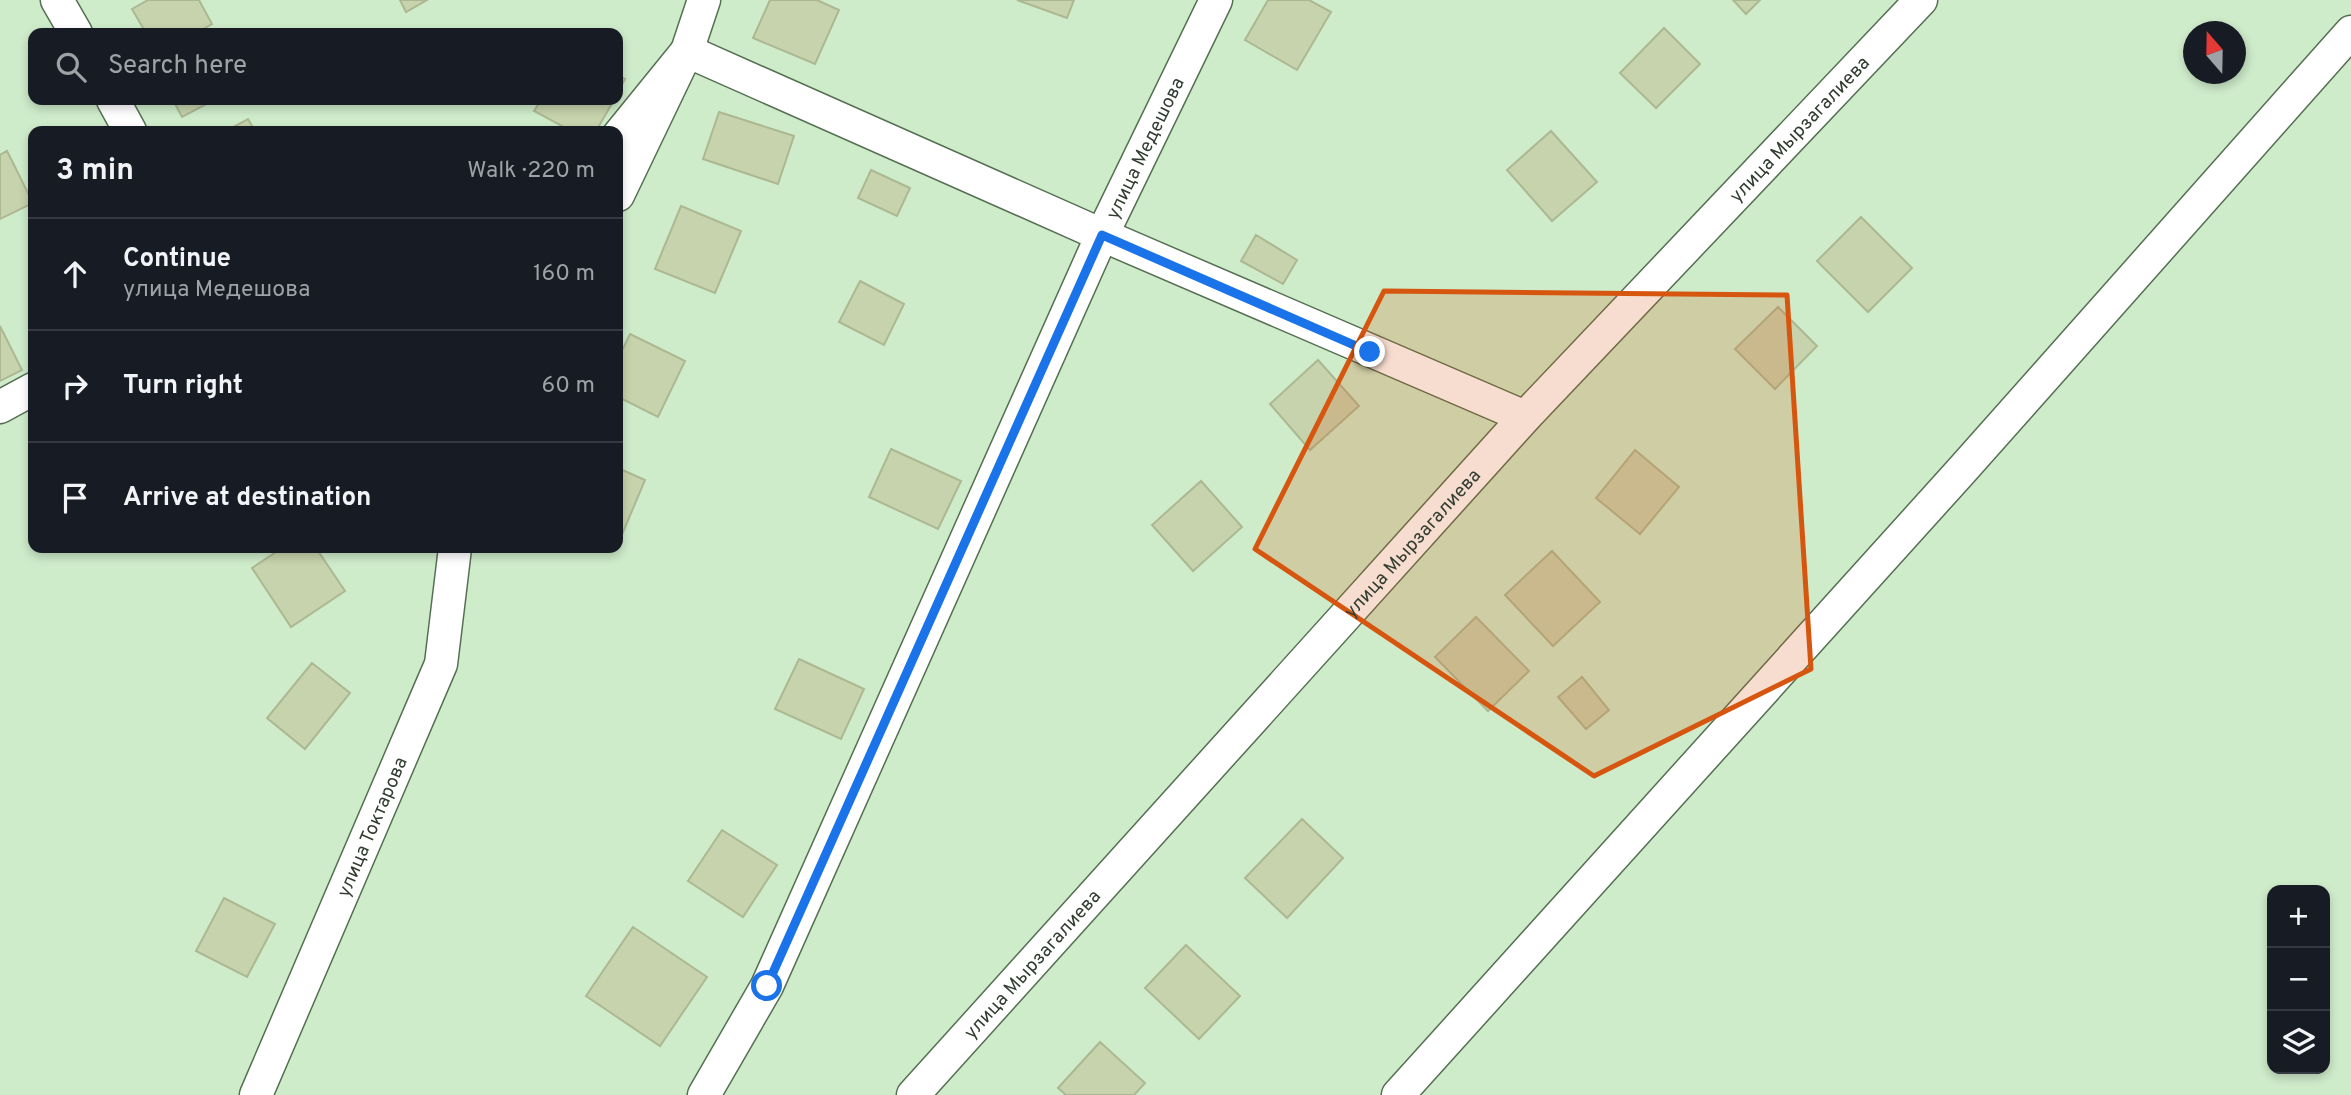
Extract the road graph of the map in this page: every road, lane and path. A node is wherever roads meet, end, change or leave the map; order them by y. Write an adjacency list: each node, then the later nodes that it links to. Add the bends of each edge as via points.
1 (57, 0): 5 (street)
2 (704, 0): 7 (street)
3 (1216, 0): 12 (street, улица Медешова)
4 (1921, 0): 15 (street, улица Мырзагалиева)
5 (73, 28)
6 (2351, 32): 20 (street)
7 (687, 51): 10 (street); 11 (street); 12 (street)
8 (116, 105): 9 (street)
9 (127, 126)
10 (623, 130)
11 (623, 185)
12 (1102, 235): 15 (street); 18 (street, улица Медешова, via 767,986)
13 (28, 392): 14 (street)
14 (0, 407)
15 (1525, 417): 19 (street, улица Мырзагалиева)
16 (453, 553): 17 (street, улица Токтарова, via 441,664)
17 (256, 1095)
18 (704, 1095)
19 (913, 1095)
20 (1398, 1095)

